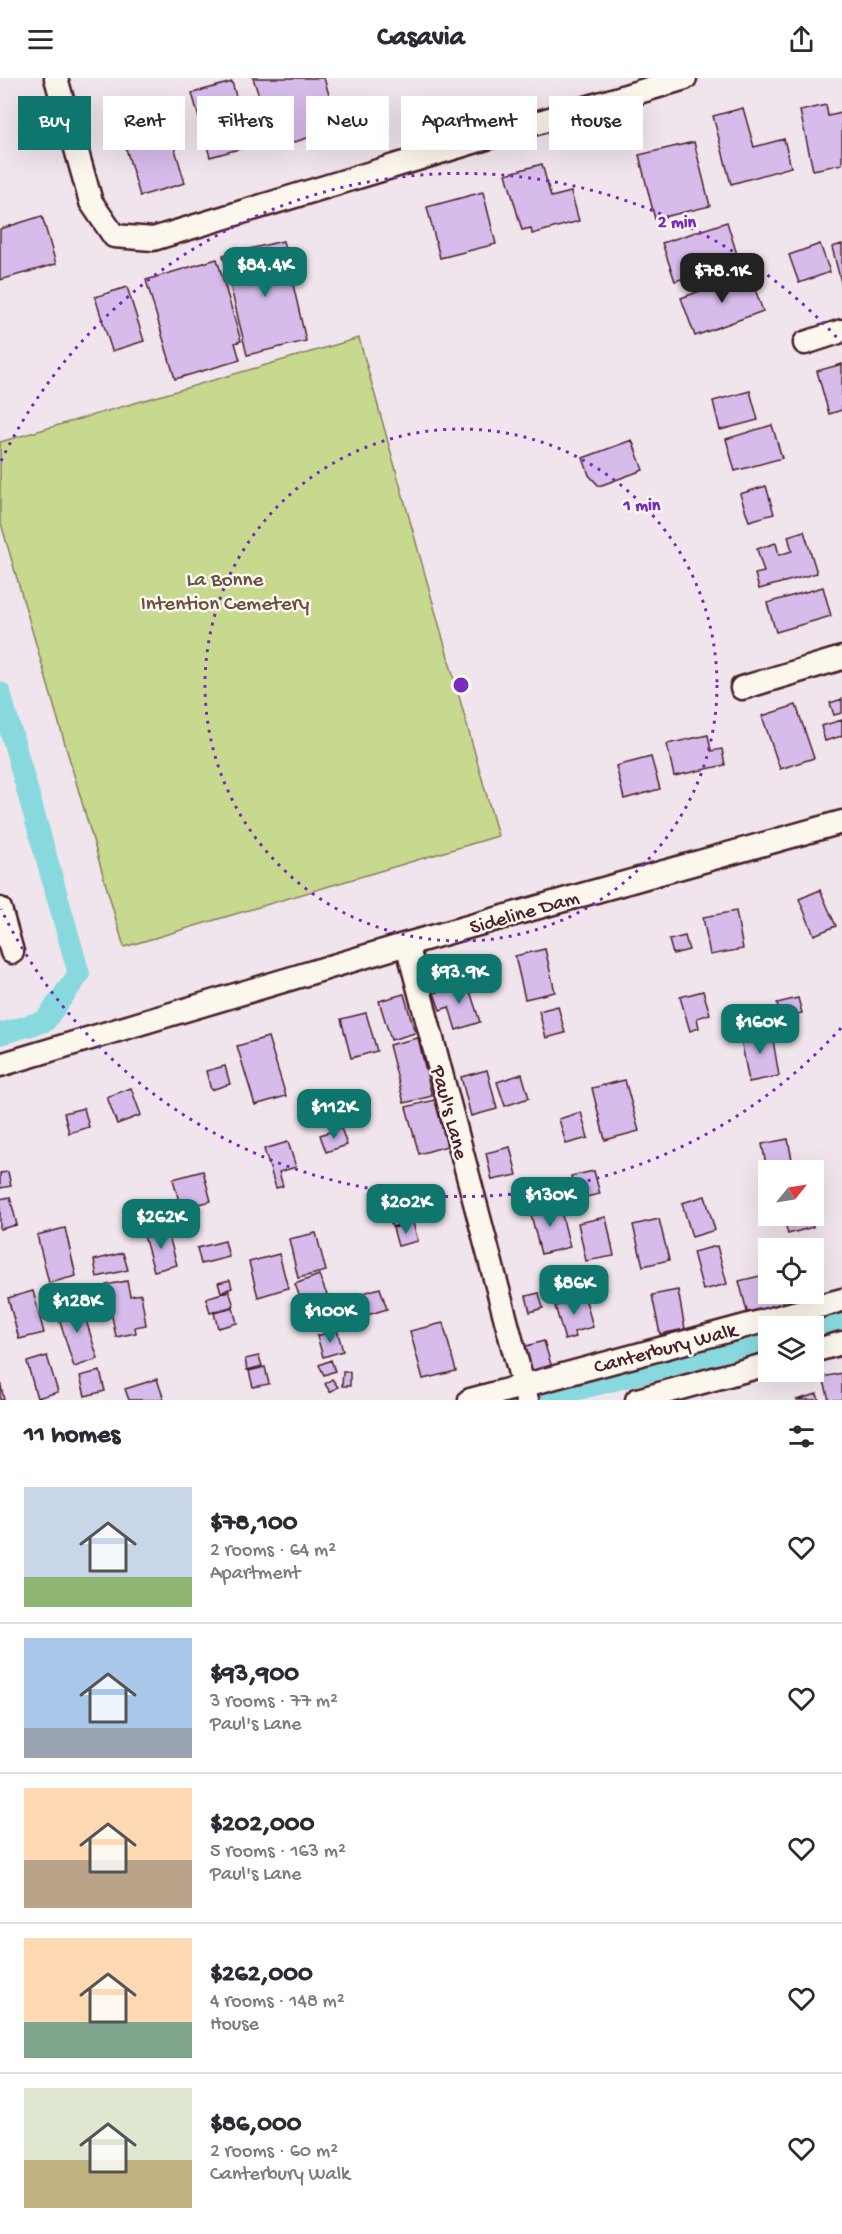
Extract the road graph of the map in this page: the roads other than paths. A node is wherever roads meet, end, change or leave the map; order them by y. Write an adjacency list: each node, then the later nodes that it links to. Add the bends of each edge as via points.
1 (56, 78): 2 (street, via 91,202 114,236 153,239)
2 (685, 78)
3 (842, 331): 4 (street)
4 (806, 343)
5 (842, 658): 6 (street)
6 (742, 688)
7 (842, 822): 9 (street, Sideline Dam)
8 (0, 909): 10 (street)
9 (407, 944): 11 (street, Sideline Dam); 16 (street, Paul's Lane)
10 (12, 952)
11 (0, 1065)
12 (842, 1300): 16 (street, Canterbury Walk)
13 (842, 1343): 14 (street)
14 (824, 1348)
15 (758, 1367): 18 (street)
16 (525, 1392): 17 (street, Canterbury Walk)
17 (470, 1400)
18 (638, 1400)

